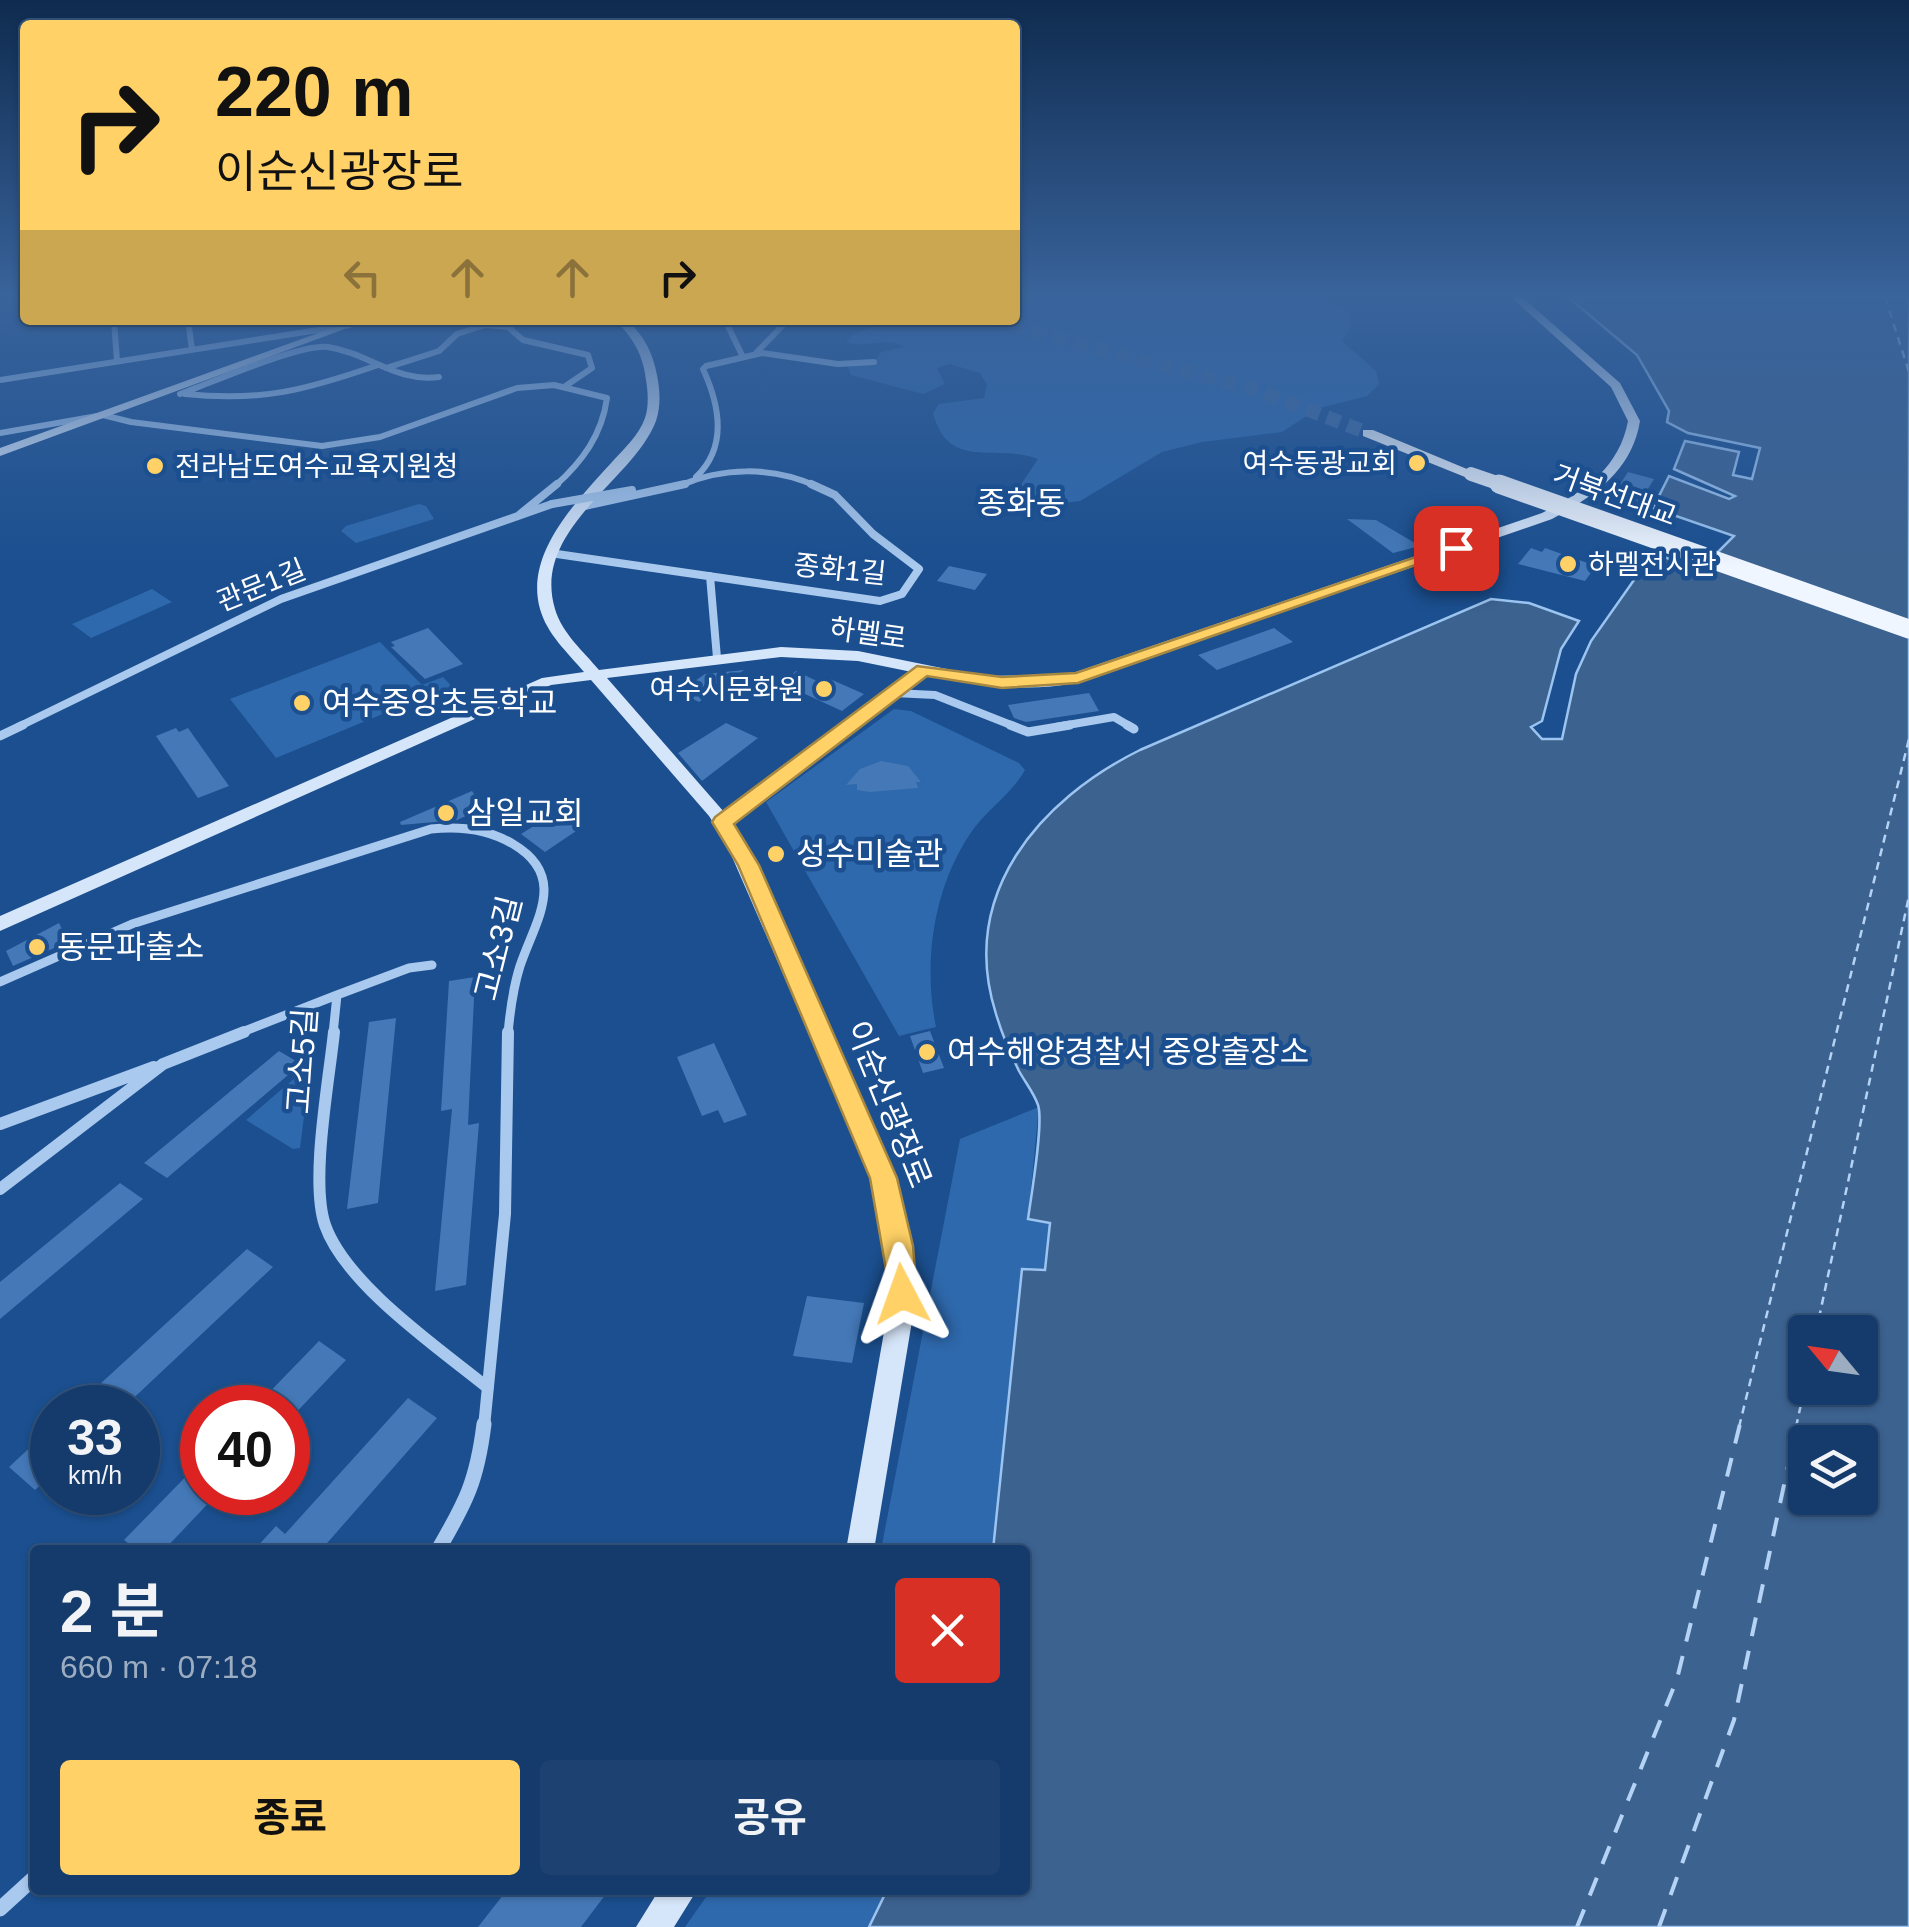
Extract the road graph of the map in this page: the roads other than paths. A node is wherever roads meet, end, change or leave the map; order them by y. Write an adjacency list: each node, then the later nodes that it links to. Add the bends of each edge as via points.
1 (178, 387): 9 (street)
2 (199, 387): 10 (street)
3 (315, 387): 10 (street, via 231,399)
4 (534, 387): 11 (street, via 492,394 371,441 336,446)
5 (564, 387): 18 (street, via 608,398 606,415 564,478)
6 (650, 387): 17 (street, 이순신광장로, via 653,410 642,436)
7 (711, 387): 16 (street, via 719,444)
8 (1618, 387): 24 (street, 하멜로, via 1634,417 1631,440 1616,466 1578,499 1524,526 1090,675 1012,683)
9 (164, 392): 10 (street); 11 (street)
10 (180, 394)
11 (103, 415): 13 (street); 14 (street)
12 (1374, 429): 15 (main road)
13 (0, 433)
14 (0, 452)
15 (1475, 471): 21 (main road, 거북선대교); 22 (main road, 거북선대교, bridge)
16 (699, 476): 17 (street, via 681,486); 18 (street, 관문1길, bridge); 20 (street, 종화1길, via 759,471 813,482 919,569 902,594 886,600)
17 (578, 508): 19 (street, 이순신광장로)
18 (519, 515): 28 (street, 관문1길, via 257,609)
19 (550, 552): 20 (street, 종화1길); 25 (street, 이순신광장로, via 548,614)
20 (710, 576): 23 (street)
21 (1909, 620)
22 (1909, 629)
23 (716, 658): 24 (street, 하멜로, via 834,653); 25 (street, 하멜로)
24 (924, 670): 26 (street)
25 (594, 676): 29 (street, 이순신광장로); 30 (street, 하멜로, via 539,684)
26 (893, 693): 27 (street, via 935,695 1026,732 1112,717); 29 (street)
27 (1134, 729)
28 (0, 736)
29 (722, 822): 39 (street, 이순신광장로, via 748,865 884,1178 899,1246 901,1309)
30 (0, 924)
31 (432, 966): 33 (street)
32 (0, 982): 37 (street, 고소3길, via 132,924 431,830 474,830 524,852 542,878 544,896 509,1026 505,1217)
33 (337, 995): 34 (street, 고소5길); 37 (street, 고소5길, via 320,1190 325,1225 345,1261 397,1316)
34 (162, 1064): 35 (street); 36 (street, 고소5길)
35 (0, 1124)
36 (0, 1190)
37 (488, 1388): 38 (street, 고소3길, via 476,1480)
38 (441, 1545)
39 (861, 1545)
40 (30, 1882): 42 (street)
41 (676, 1895): 43 (street)
42 (0, 1909)
43 (654, 1927)

